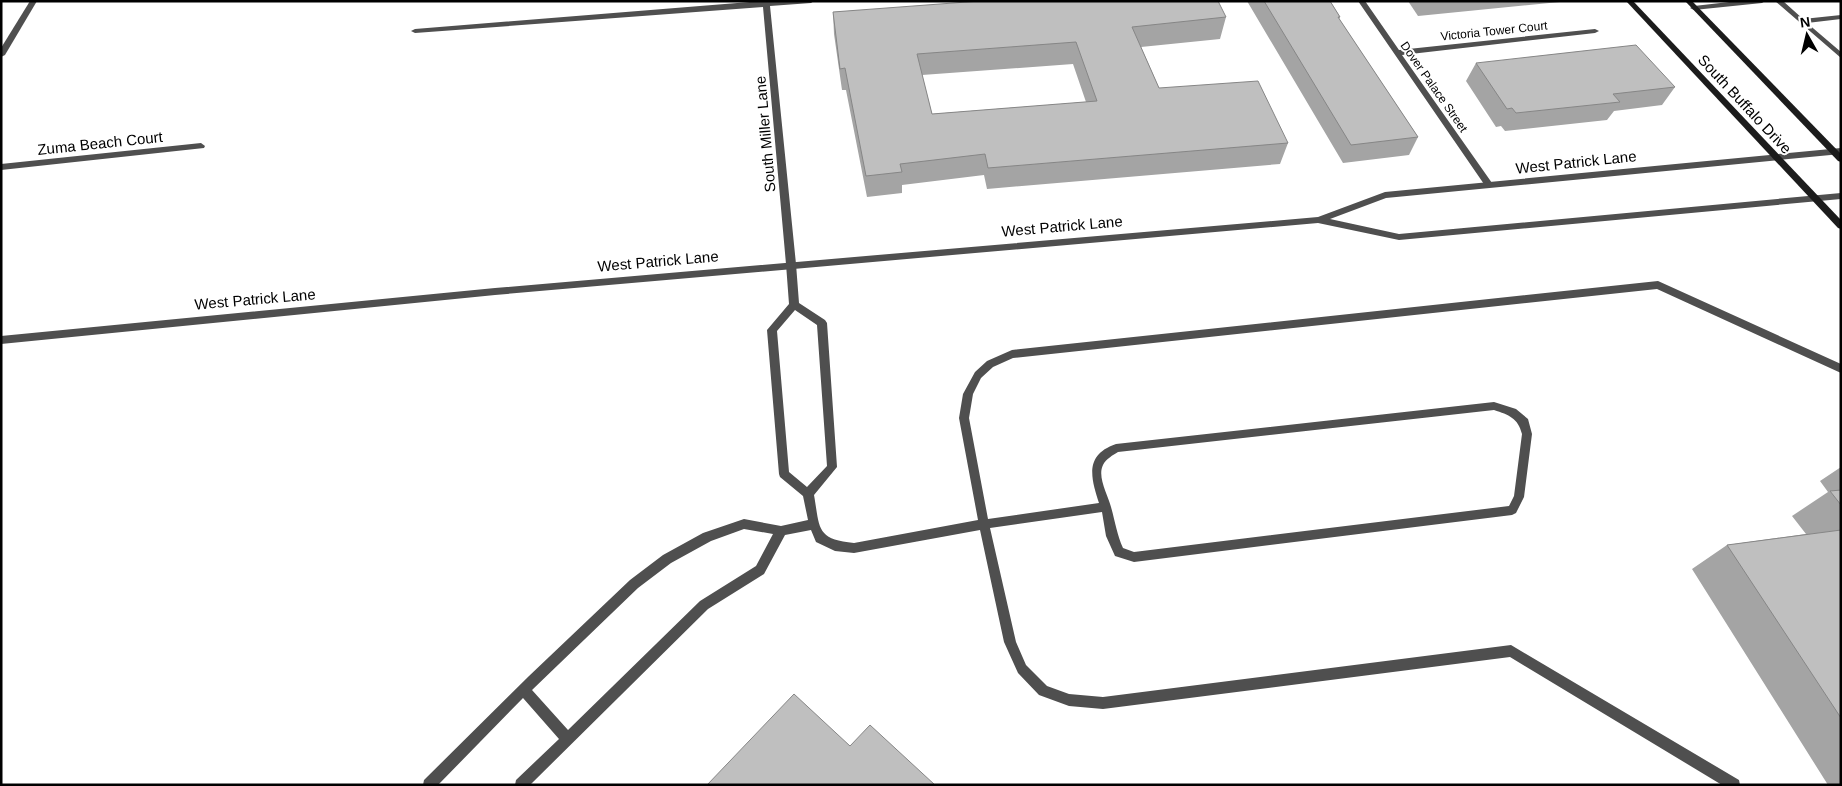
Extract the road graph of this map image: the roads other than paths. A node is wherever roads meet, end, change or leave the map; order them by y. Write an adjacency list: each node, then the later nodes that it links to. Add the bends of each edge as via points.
1 (34, 1): 15 (street)
2 (811, 1): 8 (street)
3 (1361, 1): 14 (street, Dover Palace Street)
4 (1630, 1): 19 (main road, South Buffalo Drive)
5 (1688, 1): 9 (main road, South Buffalo Drive)
6 (1762, 1): 9 (street)
7 (1778, 1): 11 (street)
8 (766, 3): 12 (street); 27 (street, South Miller Lane)
9 (1694, 8): 18 (main road, South Buffalo Drive)
10 (1841, 17): 11 (street)
11 (1800, 21): 16 (street)
12 (415, 31)
13 (1594, 31): 14 (street, Victoria Tower Court)
14 (1397, 53): 22 (street, Dover Palace Street)
15 (1, 55)
16 (1841, 56)
17 (201, 146): 21 (street, Zuma Beach Court)
18 (1837, 152): 19 (street, West Patrick Lane); 20 (main road, South Buffalo Drive)
19 (1776, 158): 22 (street, West Patrick Lane); 24 (main road, South Buffalo Drive)
20 (1841, 159)
21 (1, 166)
22 (1489, 185): 25 (street, West Patrick Lane, via 1385,195)
23 (1841, 196): 24 (street, West Patrick Lane)
24 (1815, 199): 25 (street, West Patrick Lane, via 1399,236); 26 (main road, South Buffalo Drive)
25 (1318, 220): 27 (street, West Patrick Lane)
26 (1841, 226)
27 (791, 264): 28 (street, South Miller Lane); 29 (street, West Patrick Lane)
28 (794, 305): 31 (street, via 772,330 784,474); 31 (street, via 822,323 832,467)
29 (1, 340)
30 (1841, 369): 34 (street, via 1658,285 1012,354 990,364 978,375 968,394 964,418)
31 (808, 494): 33 (street)
32 (1106, 507): 32 (street, via 1096,464 1103,455 1116,448 1494,406 1512,412 1524,422 1528,434 1519,497 1512,510 1134,558 1119,552); 34 (street)
33 (814, 524): 34 (street, via 820,538 834,546 854,548); 35 (street)
34 (984, 524): 40 (street, via 1010,642 1022,669 1043,691 1069,700 1103,702 1511,652)
35 (781, 531): 36 (street, via 744,524 707,537 667,559 634,584); 37 (street, via 760,570 704,605)
36 (524, 690): 37 (street); 38 (street)
37 (568, 739): 39 (street)
38 (429, 785)
39 (521, 785)
40 (1734, 785)

